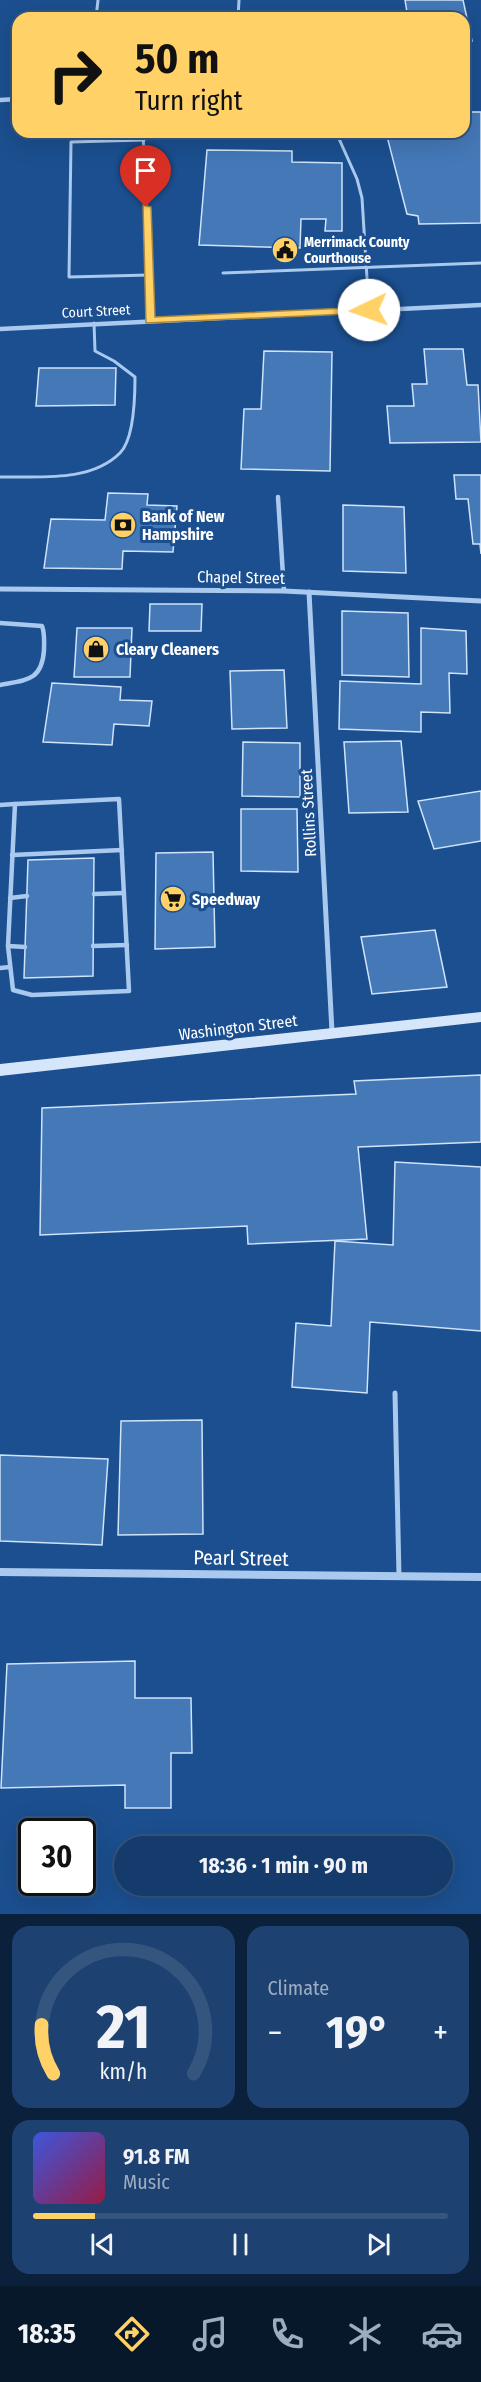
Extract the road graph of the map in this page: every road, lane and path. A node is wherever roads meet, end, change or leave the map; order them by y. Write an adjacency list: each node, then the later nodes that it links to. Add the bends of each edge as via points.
1 (339, 138): 4 (lane, via 362,198)
2 (144, 140): 6 (lane); 6 (lane, via 71,142 69,277)
3 (481, 263): 4 (lane)
4 (365, 268): 5 (lane); 8 (lane)
5 (223, 273)
6 (149, 275): 9 (lane)
7 (481, 304): 8 (street, Court Street)
8 (369, 310): 9 (street, Court Street)
9 (150, 321): 10 (street, Court Street)
10 (94, 323): 11 (street, Court Street); 12 (lane, via 95,351 135,376 135,414 122,452 104,464 74,475)
11 (0, 329)
12 (0, 477)
13 (278, 497): 15 (lane)
14 (0, 589): 15 (street, Chapel Street)
15 (284, 591): 16 (street, Chapel Street)
16 (309, 592): 17 (street, Chapel Street); 35 (street, Rollins Street)
17 (481, 601)
18 (0, 623): 19 (lane, via 35,624 45,631 44,666 40,673)
19 (0, 685)
20 (15, 804): 21 (lane); 22 (lane, via 119,800); 23 (lane)
21 (0, 805)
22 (122, 850): 23 (lane); 24 (lane)
23 (12, 855): 27 (lane)
24 (124, 893): 25 (lane); 28 (lane)
25 (93, 894)
26 (27, 896): 27 (lane)
27 (10, 898): 29 (lane)
28 (127, 945): 30 (lane); 32 (lane, via 129,991 32,995 13,990)
29 (8, 946): 31 (lane); 32 (lane)
30 (93, 946)
31 (25, 947)
32 (10, 967): 33 (lane)
33 (0, 968)
34 (481, 1017): 35 (street, Washington Street)
35 (332, 1032): 36 (street, Washington Street)
36 (0, 1070)
37 (395, 1393): 39 (lane)
38 (0, 1572): 39 (street, Pearl Street)
39 (399, 1576): 40 (street, Pearl Street)
40 (481, 1577)

